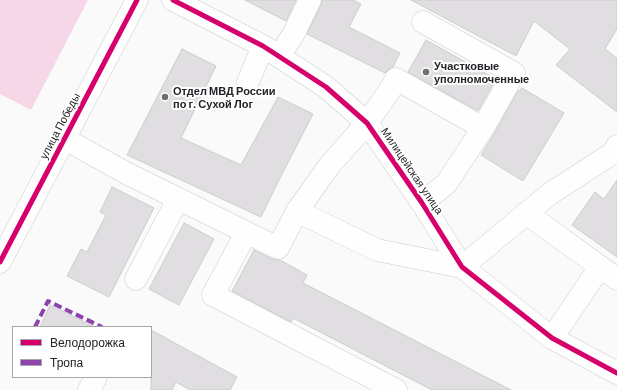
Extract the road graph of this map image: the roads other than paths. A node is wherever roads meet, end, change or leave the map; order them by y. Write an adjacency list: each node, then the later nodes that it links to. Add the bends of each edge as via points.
1 (137, 0): 9 (street, улица Победы)
2 (173, 0): 5 (street, Милицейская улица)
3 (310, 0): 5 (street, via 292,35)
4 (423, 22): 8 (street, via 514,73)
5 (271, 51): 6 (street); 7 (street, Милицейская улица, via 326,87)
6 (248, 82)
7 (367, 123): 8 (street, via 396,79); 12 (street, Милицейская улица); 13 (street, via 329,166)
8 (483, 128): 12 (street, via 446,184)
9 (65, 139): 11 (street); 16 (street, улица Победы)
10 (617, 146): 14 (street, via 613,152 550,193)
11 (178, 199): 15 (street); 19 (street)
12 (422, 202): 17 (street, Милицейская улица)
13 (296, 211): 15 (street, via 278,248); 17 (street, via 377,250)
14 (526, 214): 17 (street); 18 (street)
15 (246, 233): 25 (street, via 213,296)
16 (0, 262)
17 (462, 267): 21 (street, Милицейская улица)
18 (600, 267): 20 (street); 21 (street)
19 (136, 279)
20 (617, 279)
21 (552, 338): 22 (street, Милицейская улица)
22 (617, 373)
23 (95, 378): 24 (street)
24 (89, 390)
25 (396, 390)

